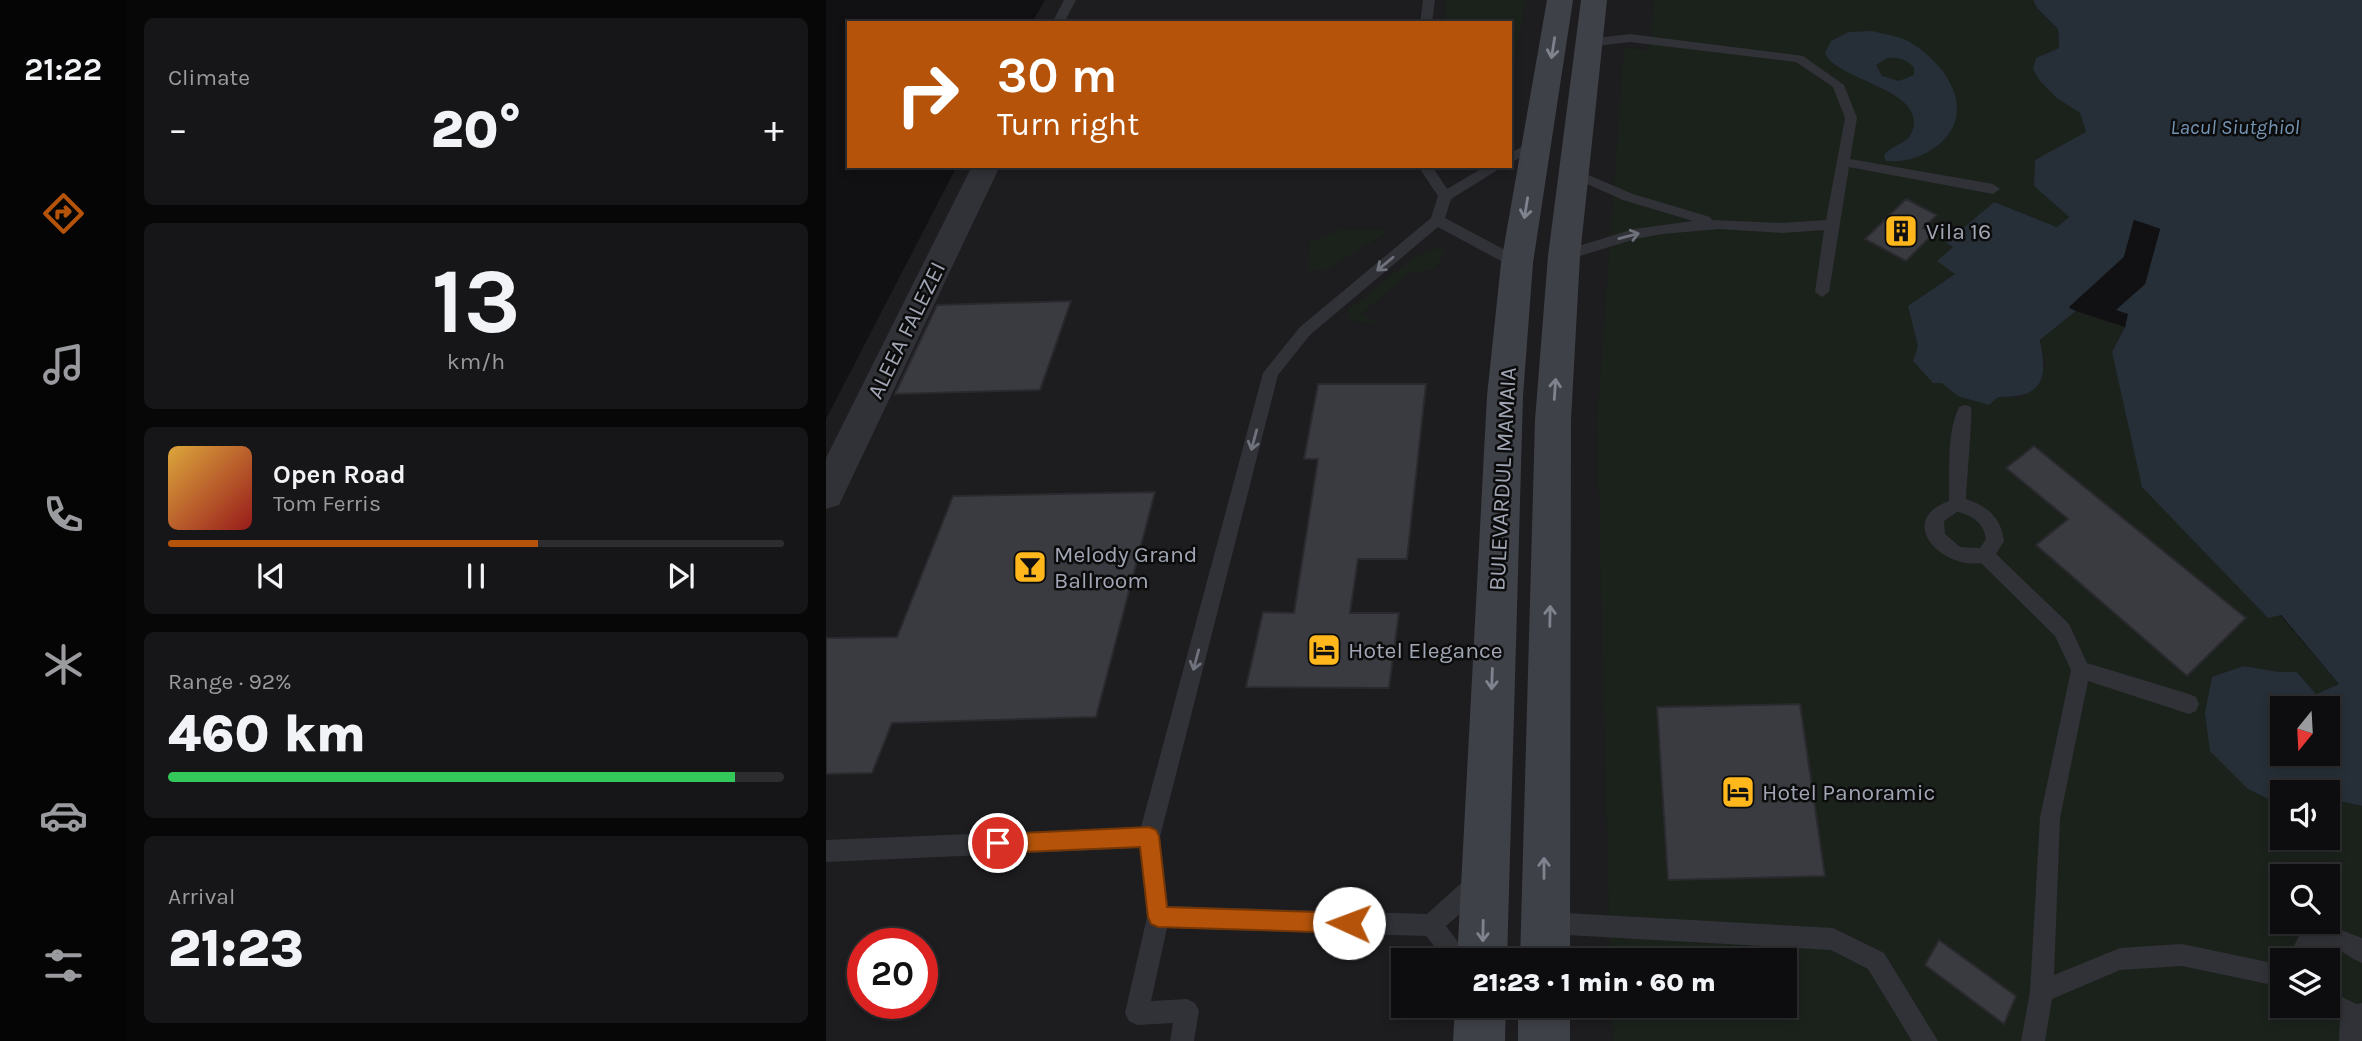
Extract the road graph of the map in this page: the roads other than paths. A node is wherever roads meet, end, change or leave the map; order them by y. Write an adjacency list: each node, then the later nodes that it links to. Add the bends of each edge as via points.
1 (1070, 0): 5 (lane)
2 (1429, 0): 6 (lane)
3 (1560, 0): 8 (main road, BULEVARDUL MAMAIA, one-way to 8)
4 (1594, 0): 7 (main road, BULEVARDUL MAMAIA)
5 (1059, 21)
6 (1426, 21)
7 (1588, 43): 9 (lane, via 1630,38 1799,59 1838,85 1851,118); 13 (main road, BULEVARDUL MAMAIA)
8 (1524, 151): 20 (main road, BULEVARDUL MAMAIA, one-way to 20)
9 (1843, 162): 14 (lane); 18 (lane)
10 (985, 168): 23 (street, ALEEA FALEZEI)
11 (1426, 168): 15 (lane)
12 (1494, 168): 15 (lane)
13 (1572, 172): 17 (lane, via 1628,197); 19 (main road, BULEVARDUL MAMAIA)
14 (1993, 189)
15 (1445, 196): 16 (lane)
16 (1437, 220): 20 (lane); 28 (lane, one-way to 28, via 1305,331 1271,373)
17 (1719, 224): 18 (lane); 19 (lane, one-way to 17, via 1634,234)
18 (1832, 225): 21 (lane)
19 (1564, 256): 32 (main road, BULEVARDUL MAMAIA, one-way to 19, via 1553,420)
20 (1517, 263): 30 (main road, BULEVARDUL MAMAIA, one-way to 30, via 1505,396)
21 (1822, 292)
22 (1965, 412): 24 (lane)
23 (826, 494)
24 (1957, 505): 25 (lane, via 1977,510 1992,524 1994,541); 25 (lane, via 1935,517 1939,542 1966,558)
25 (1985, 555): 26 (lane, via 2062,630)
26 (2081, 670): 27 (lane); 40 (lane, via 2050,818)
27 (2189, 704)
28 (1149, 836): 29 (lane); 31 (lane)
29 (826, 852)
30 (1484, 878): 33 (lane); 35 (main road, BULEVARDUL MAMAIA, one-way to 35)
31 (1158, 917): 33 (lane); 45 (lane, via 1137,1013 1187,1011)
32 (1545, 923): 36 (main road, BULEVARDUL MAMAIA); 48 (lane, via 1833,939 1876,961)
33 (1431, 925): 34 (lane)
34 (1450, 948)
35 (1482, 948)
36 (1545, 948)
37 (2305, 948): 38 (lane, via 2321,934 2345,939)
38 (2362, 952)
39 (2270, 973): 40 (lane, via 2182,955 2120,958)
40 (2042, 992): 49 (lane)
41 (2340, 1008): 42 (lane)
42 (2359, 1015): 50 (lane, via 2350,1024)
43 (1480, 1018): 46 (main road)
44 (1544, 1018): 47 (main road)
45 (1182, 1041)
46 (1479, 1041)
47 (1544, 1041)
48 (1926, 1041)
49 (2033, 1041)
50 (2351, 1041)

